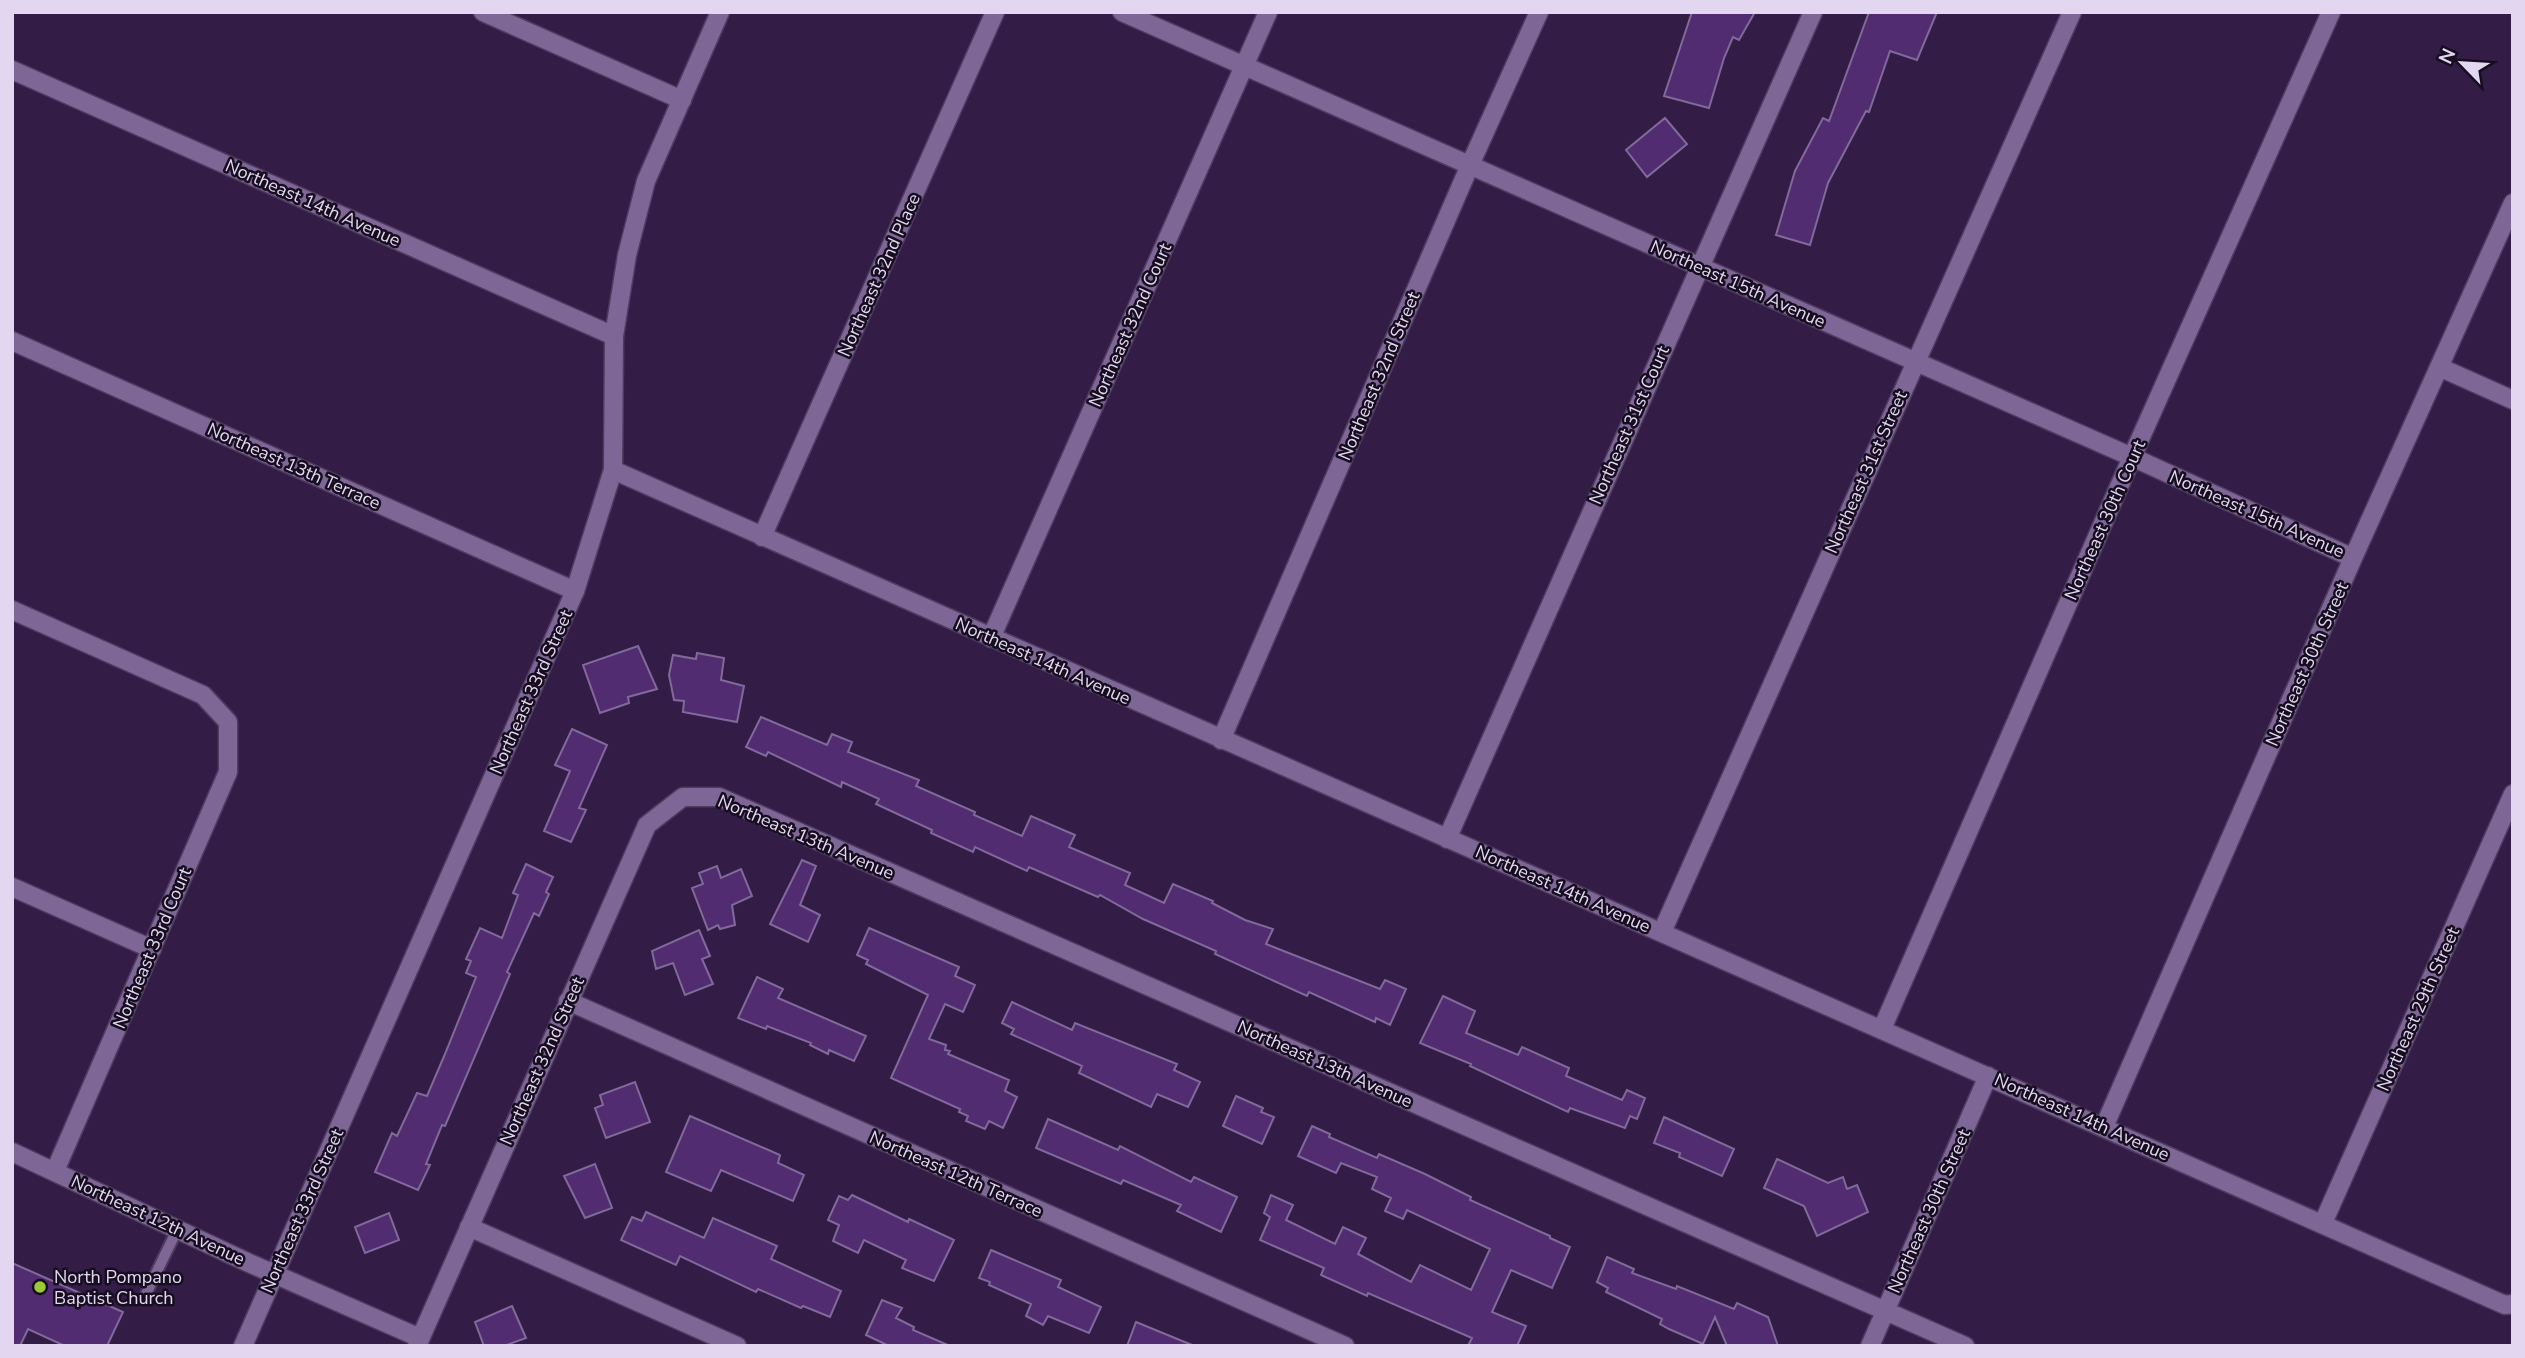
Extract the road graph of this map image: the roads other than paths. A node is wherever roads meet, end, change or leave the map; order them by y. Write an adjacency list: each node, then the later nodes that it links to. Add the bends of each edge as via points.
1 (483, 12): 12 (street)
2 (720, 12): 12 (street, Northeast 33rd Street)
3 (995, 12): 23 (street, Northeast 32nd Place)
4 (1122, 12): 10 (street, Northeast 15th Avenue)
5 (1268, 12): 10 (street, Northeast 32nd Court)
6 (1539, 12): 13 (street, Northeast 32nd Street)
7 (1813, 12): 15 (street, Northeast 31st Court)
8 (2072, 12): 18 (street, Northeast 31st Street)
9 (2331, 12): 21 (street, Northeast 30th Court)
10 (1245, 65): 13 (street, Northeast 15th Avenue); 27 (street, Northeast 32nd Court)
11 (12, 70): 16 (street, Northeast 14th Avenue)
12 (682, 100): 16 (street, Northeast 33rd Street, via 646,181 627,255)
13 (1470, 165): 15 (street, Northeast 15th Avenue); 28 (street, Northeast 32nd Street)
14 (2513, 203): 19 (street, Northeast 30th Street)
15 (1699, 267): 18 (street, Northeast 15th Avenue); 31 (street, Northeast 31st Court)
16 (614, 336): 22 (street, Northeast 33rd Street)
17 (12, 341): 25 (street, Northeast 13th Terrace)
18 (1915, 361): 21 (street, Northeast 15th Avenue); 33 (street, Northeast 31st Street)
19 (2439, 367): 20 (street); 24 (street, Northeast 30th Street)
20 (2513, 400)
21 (2132, 457): 24 (street, Northeast 15th Avenue); 36 (street, Northeast 30th Court)
22 (613, 470): 23 (street, Northeast 14th Avenue); 25 (street, Northeast 33rd Street)
23 (762, 537): 27 (street, Northeast 14th Avenue)
24 (2353, 558): 38 (street, Northeast 30th Street)
25 (575, 591): 44 (street, Northeast 33rd Street)
26 (12, 610): 34 (street, Northeast 33rd Court, via 202,695 228,722 228,772)
27 (991, 638): 28 (street, Northeast 14th Avenue)
28 (1220, 740): 31 (street, Northeast 14th Avenue)
29 (2513, 794): 41 (street, Northeast 29th Street)
30 (683, 797): 35 (street, Northeast 32nd Street, via 647,825); 47 (street, Northeast 13th Avenue, via 719,797 732,802)
31 (1447, 839): 33 (street, Northeast 14th Avenue)
32 (12, 887): 34 (street)
33 (1662, 932): 36 (street, Northeast 14th Avenue)
34 (152, 949): 40 (street, Northeast 33rd Court)
35 (568, 1001): 42 (street, Northeast 32nd Street); 51 (street, Northeast 12th Terrace)
36 (1882, 1029): 37 (street, Northeast 14th Avenue)
37 (1988, 1076): 38 (street, Northeast 14th Avenue); 47 (street, Northeast 30th Street)
38 (2104, 1127): 41 (street, Northeast 14th Avenue)
39 (12, 1152): 40 (street, Northeast 12th Avenue)
40 (55, 1171): 43 (street, Northeast 12th Avenue)
41 (2323, 1223): 46 (street, Northeast 14th Avenue, via 2505,1305)
42 (469, 1227): 48 (street, Northeast 32nd Street); 50 (street)
43 (178, 1228): 44 (street, Northeast 12th Avenue); 45 (lane)
44 (274, 1274): 48 (street, Northeast 12th Avenue); 49 (street, Northeast 33rd Street)
45 (144, 1298)
46 (2513, 1304)
47 (1885, 1311): 52 (street, Northeast 30th Street); 53 (street, Northeast 13th Avenue)
48 (418, 1342)
49 (243, 1346)
50 (737, 1346)
51 (1345, 1346)
52 (1870, 1346)
53 (1965, 1346)

